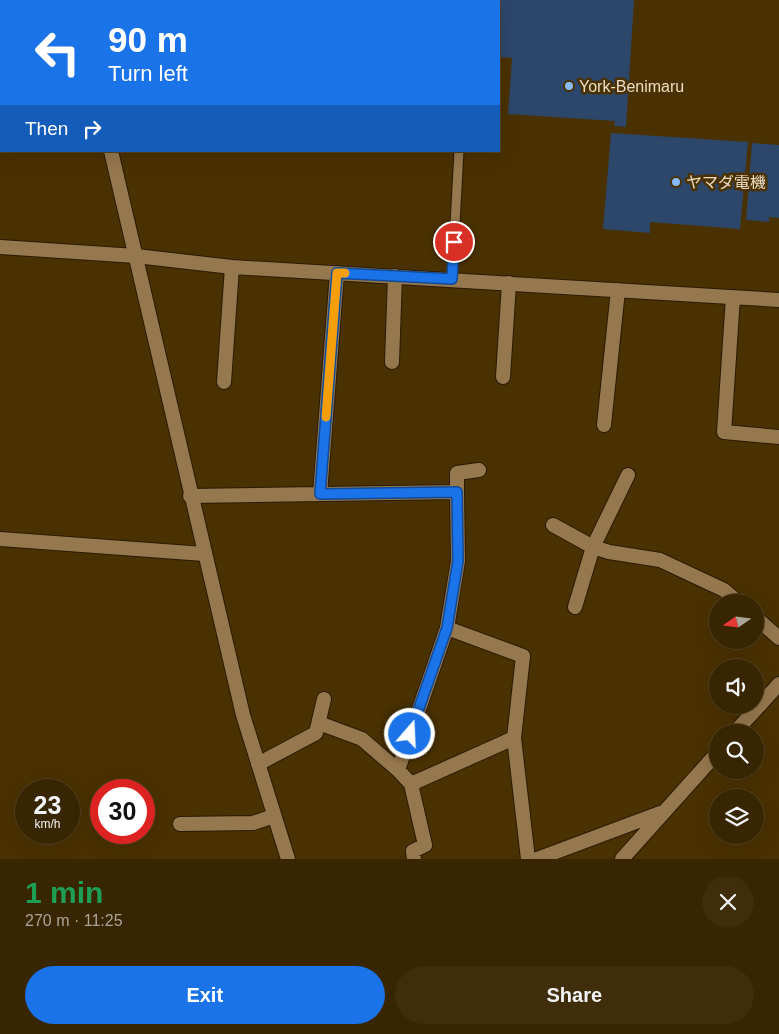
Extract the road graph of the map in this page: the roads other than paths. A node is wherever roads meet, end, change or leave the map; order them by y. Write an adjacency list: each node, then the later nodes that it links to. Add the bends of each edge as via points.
1 (111, 152): 4 (street)
2 (459, 152): 8 (lane)
3 (0, 246): 4 (street)
4 (136, 256): 5 (street); 22 (street)
5 (232, 268): 6 (street); 15 (street)
6 (337, 273): 7 (street); 21 (street)
7 (395, 276): 8 (street); 13 (street)
8 (452, 279): 9 (street)
9 (508, 283): 10 (street); 14 (street)
10 (618, 290): 11 (street); 16 (street)
11 (733, 297): 12 (street); 17 (street, via 724,432)
12 (779, 300)
13 (392, 362)
14 (503, 377)
15 (224, 382)
16 (604, 425)
17 (779, 437)
18 (478, 470): 20 (street, via 457,474)
19 (628, 474): 25 (street)
20 (457, 492): 21 (street); 30 (street, via 458,561)
21 (320, 494): 22 (street)
22 (190, 496): 26 (street)
23 (553, 525): 25 (street)
24 (0, 540): 26 (street)
25 (593, 547): 27 (street, via 660,560); 28 (street)
26 (204, 554): 38 (street)
27 (729, 594)
28 (574, 608)
29 (764, 625): 31 (street)
30 (447, 628): 36 (street, via 523,656); 39 (street)
31 (779, 638)
32 (779, 684): 35 (street)
33 (324, 699): 34 (street)
34 (319, 723): 38 (street, via 316,733); 39 (street, via 362,738)
35 (742, 724)
36 (514, 738): 40 (street); 46 (street)
37 (709, 762): 41 (street)
38 (258, 764): 42 (street)
39 (398, 770): 40 (street)
40 (411, 784): 45 (street, via 425,845 413,851)
41 (663, 812): 47 (street); 48 (street)
42 (274, 816): 43 (street, via 253,823); 44 (street)
43 (180, 824)
44 (288, 859)
45 (414, 859)
46 (528, 859)
47 (537, 859)
48 (622, 859)

